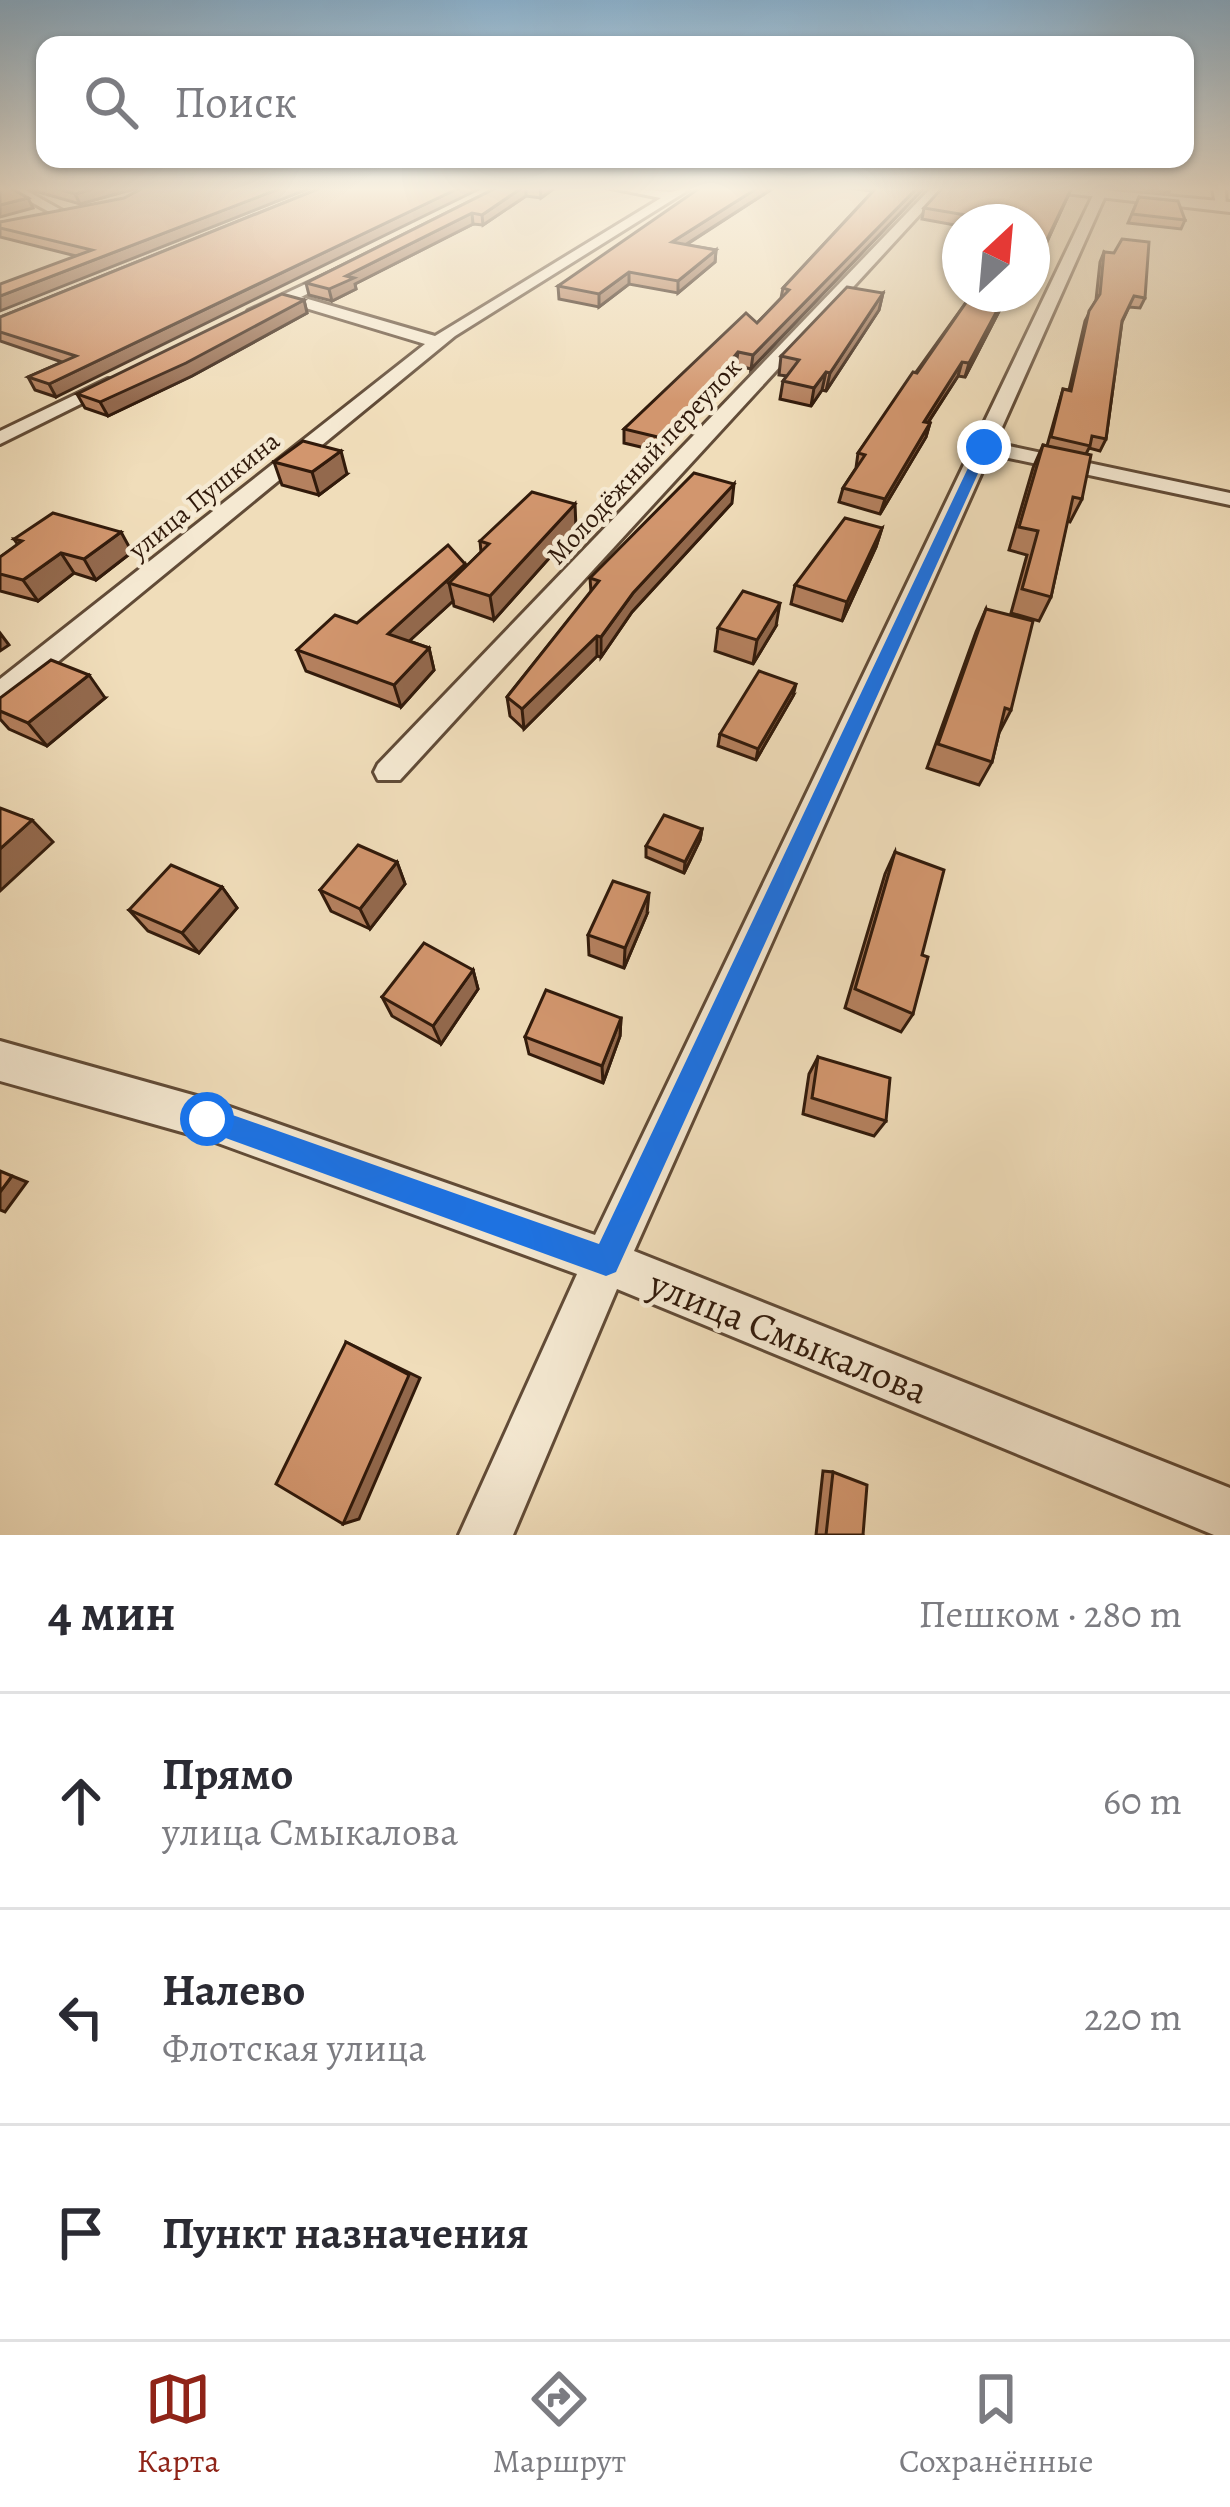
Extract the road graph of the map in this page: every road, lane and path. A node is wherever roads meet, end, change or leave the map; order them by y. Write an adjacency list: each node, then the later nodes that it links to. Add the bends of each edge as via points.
1 (572, 259): 7 (street, улица Пушкина)
2 (872, 259): 13 (street, Молодёжный переулок)
3 (1071, 259): 10 (street)
4 (352, 266): 5 (street)
5 (289, 298): 6 (street); 7 (street)
6 (245, 319)
7 (438, 342): 12 (street, улица Пушкина)
8 (136, 372): 9 (street)
9 (0, 438)
10 (984, 447): 11 (street); 15 (street)
11 (1230, 500)
12 (0, 694)
13 (389, 772)
14 (0, 1061): 15 (street, улица Смыкалова, via 207,1119)
15 (606, 1262): 16 (street, улица Смыкалова); 17 (street)
16 (1230, 1515)
17 (486, 1535)

